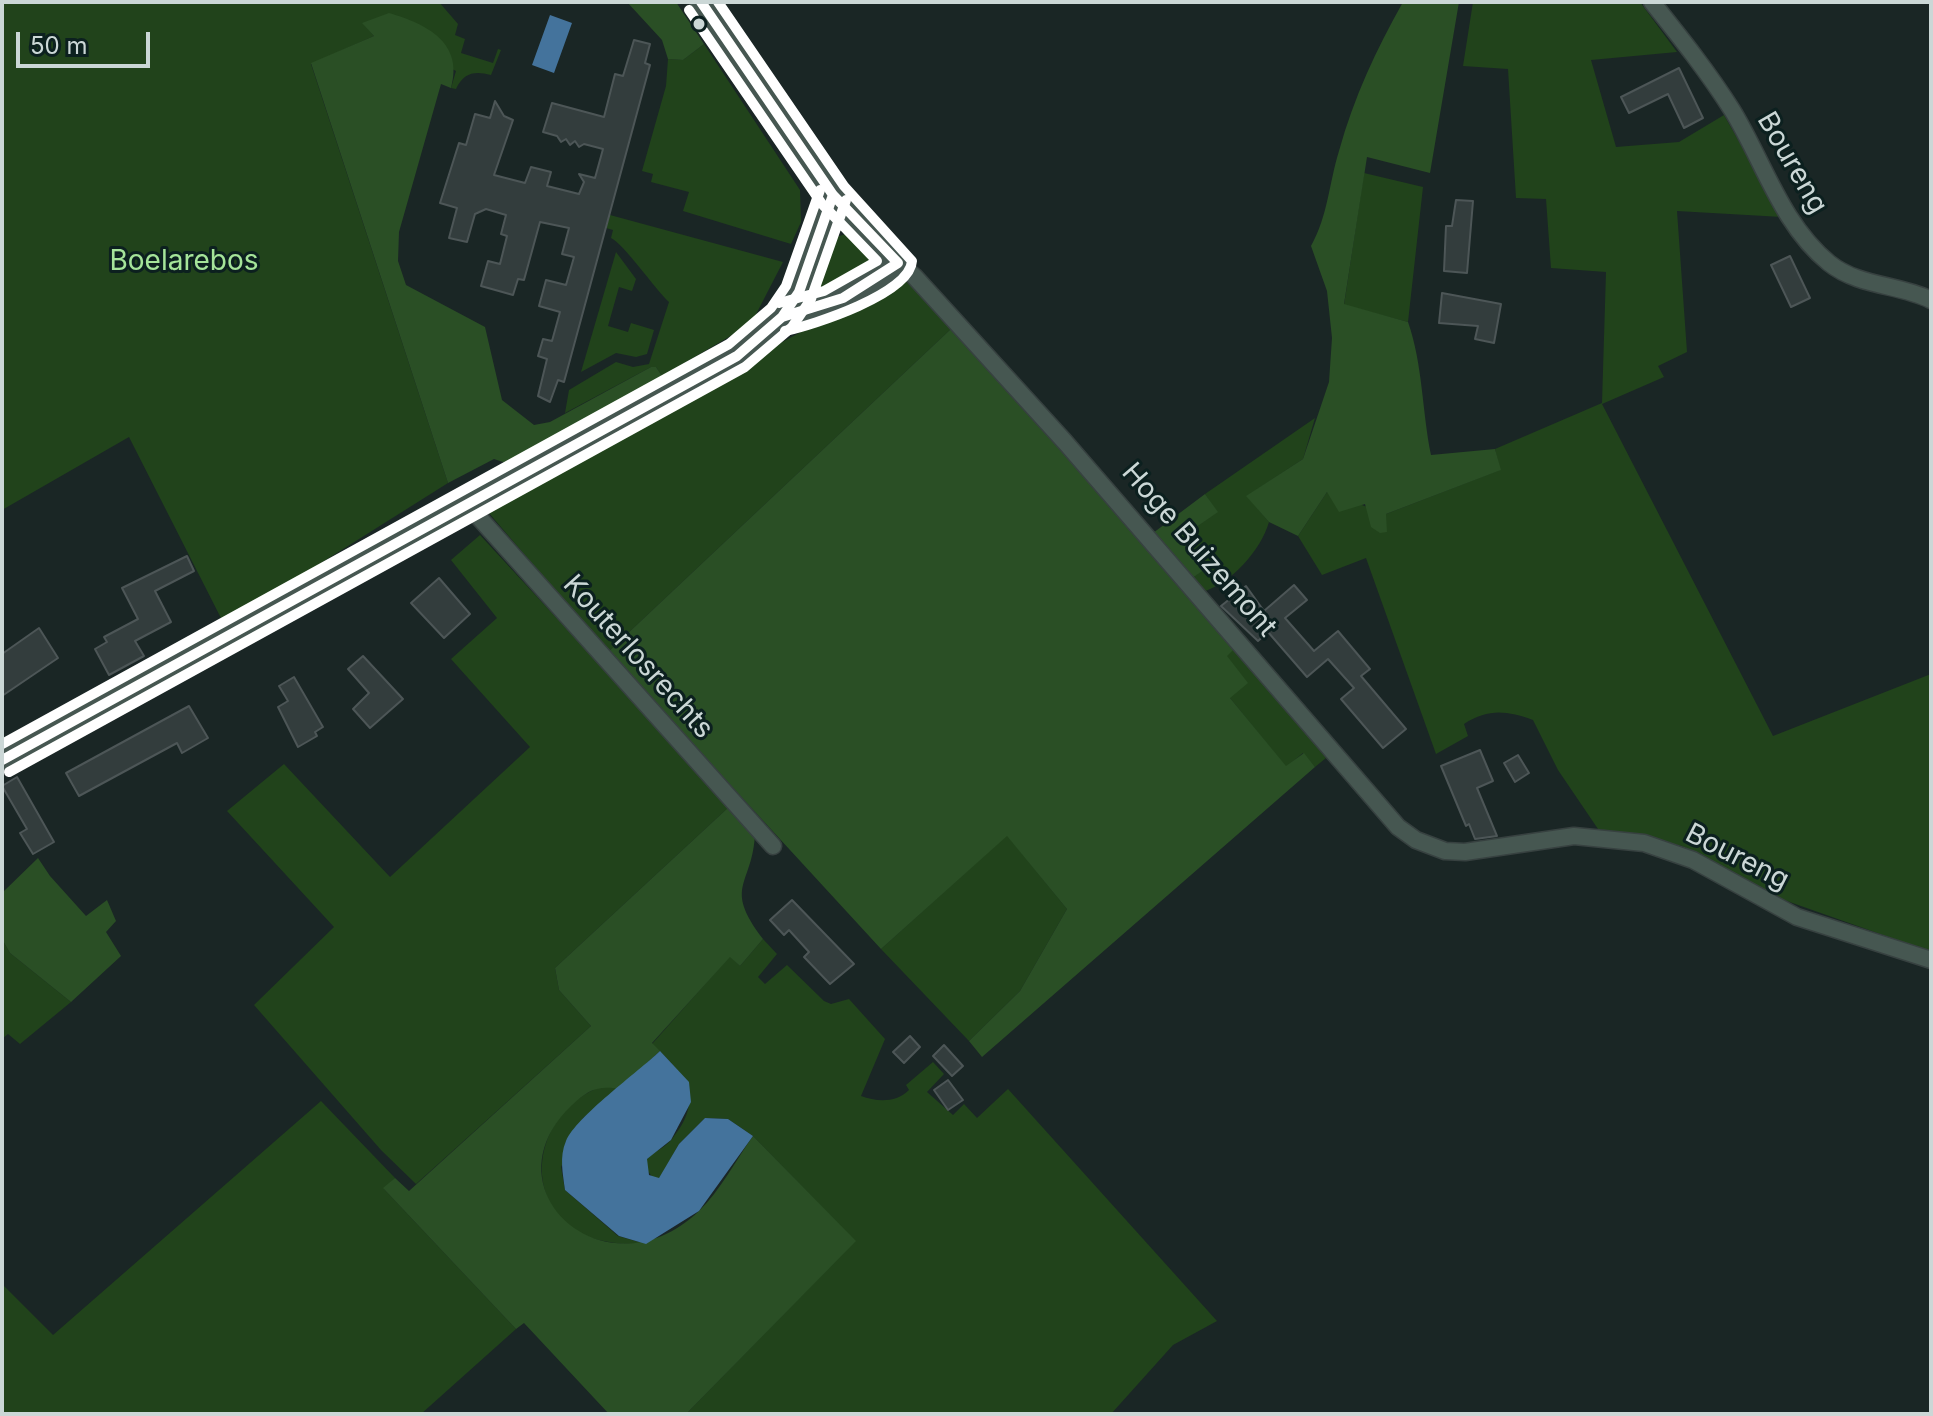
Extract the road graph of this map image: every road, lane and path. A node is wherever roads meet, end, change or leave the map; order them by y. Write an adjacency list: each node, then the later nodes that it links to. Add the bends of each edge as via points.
1 (701, 2): 3 (street, Hoge Buizemont)
2 (1652, 2): 5 (street, Boureng, via 1732,110 1809,244 1830,264 1873,285)
3 (833, 195): 4 (street, Hoge Buizemont); 6 (street, via 799,292)
4 (898, 263): 6 (street, via 820,310); 10 (street, Hoge Buizemont, via 1065,442 1398,827 1430,846)
5 (1930, 297)
6 (782, 317): 7 (street, via 737,356)
7 (466, 503): 8 (street); 9 (street, Kouterlosrechts)
8 (2, 760)
9 (773, 846)
10 (1465, 852): 11 (street, Boureng, via 1574,836 1644,843 1693,860 1797,917)
11 (1931, 960)

